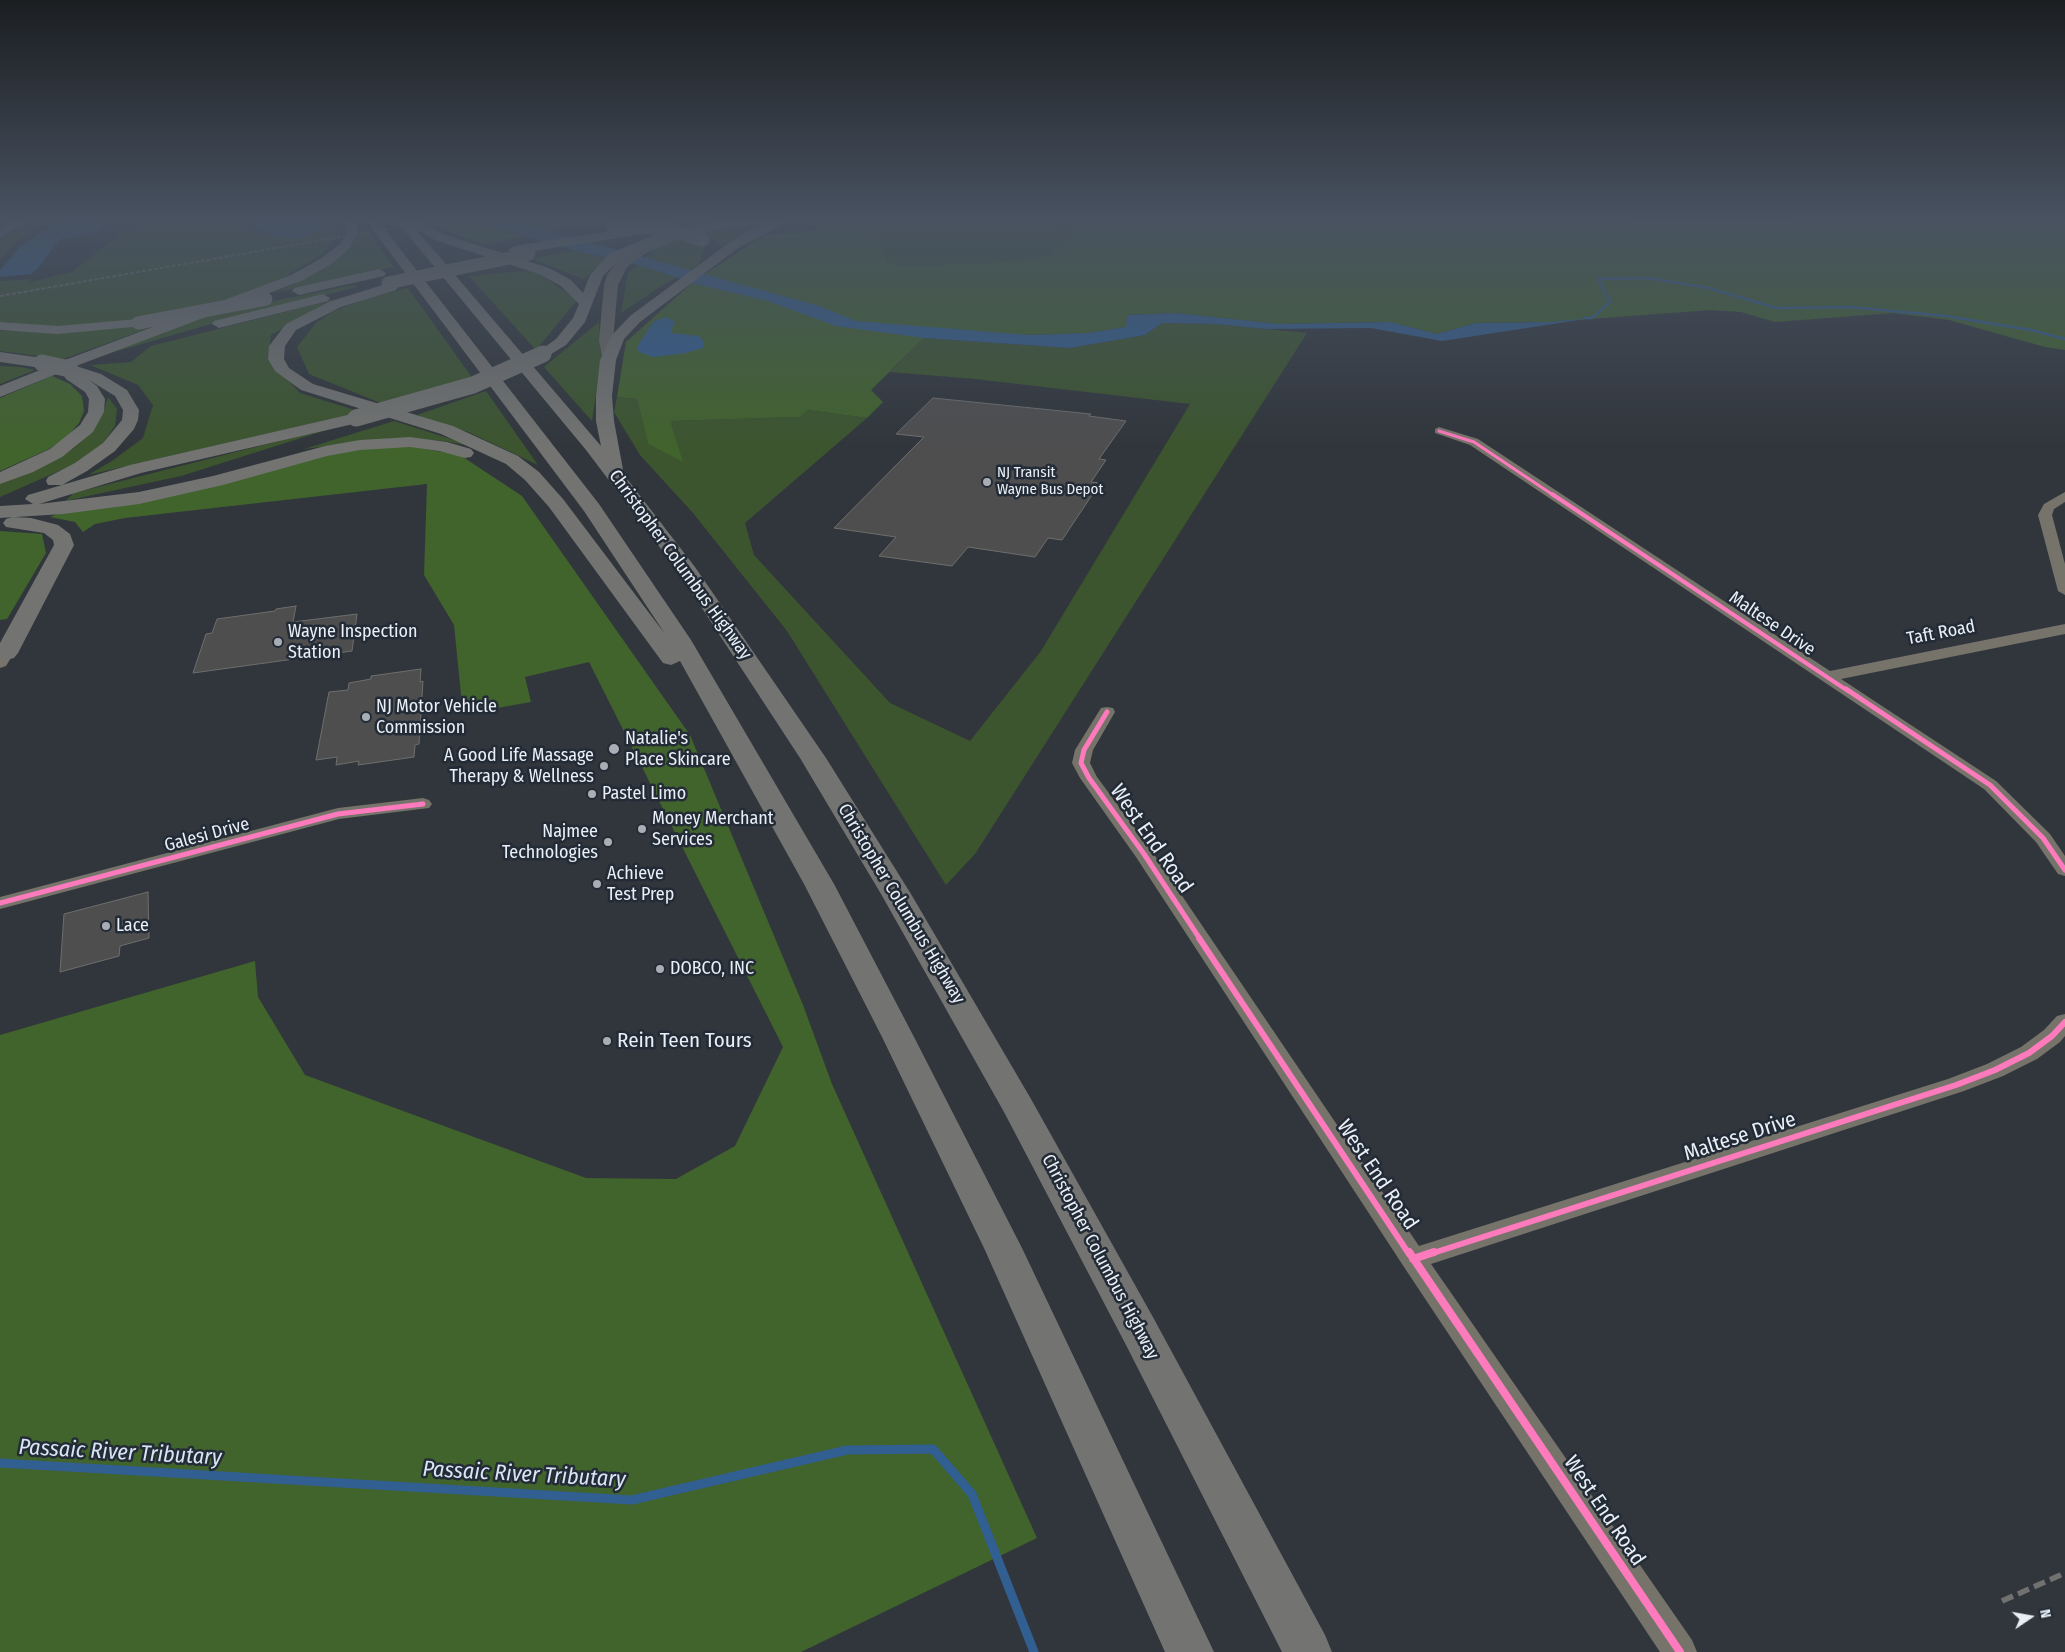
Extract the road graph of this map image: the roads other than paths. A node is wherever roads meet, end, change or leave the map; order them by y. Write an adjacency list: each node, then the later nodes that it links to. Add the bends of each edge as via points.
1 (251, 295): 16 (highway)
2 (289, 295): 12 (highway, bridge, via 138,323 58,330)
3 (326, 295): 16 (highway)
4 (353, 295): 24 (highway, via 292,327 277,346 276,359 283,371 306,387 447,430 512,460 540,484)
5 (429, 295): 29 (highway, via 578,489 638,576)
6 (464, 295): 21 (highway, Christopher Columbus Highway)
7 (578, 295): 11 (highway)
8 (589, 295): 11 (highway)
9 (610, 295): 14 (main road, via 606,340)
10 (667, 295): 14 (highway, via 625,328 612,346)
11 (586, 303): 18 (highway, bridge, via 580,320 570,333 543,354 480,386)
12 (0, 326)
13 (0, 357): 15 (highway, bridge)
14 (608, 360): 21 (highway, via 604,408)
15 (75, 372): 20 (highway, via 97,399 96,412 87,428 56,453); 23 (highway, via 105,382 126,399 131,410 130,420 109,447 81,467)
16 (30, 380): 17 (highway)
17 (0, 392)
18 (362, 420): 23 (highway, via 168,461); 23 (highway, via 161,485 82,501)
19 (1439, 431): 28 (street, Maltese Drive, via 1474,442)
20 (0, 478)
21 (616, 478): 37 (highway, Christopher Columbus Highway, via 731,633 814,758 892,886 1076,1212)
22 (2065, 496): 25 (street, via 2049,507 2045,515)
23 (1, 511): 24 (highway, via 63,508 139,498 343,447 410,442 456,450 496,465); 27 (highway, via 51,529 63,538 64,545)
24 (570, 521): 29 (highway, via 676,664)
25 (2065, 590)
26 (2065, 629): 28 (street, Taft Road)
27 (3, 658)
28 (1826, 676): 32 (street, Maltese Drive, via 1990,785 2043,838)
29 (703, 680): 36 (highway, via 819,884 898,1036 1003,1248)
30 (1107, 712): 35 (street, West End Road, via 1084,750 1081,763 1089,778 1144,854)
31 (423, 804): 33 (street, Galesi Drive, via 338,814)
32 (2065, 870)
33 (0, 903)
34 (2065, 1022): 35 (street, Maltese Drive, via 2029,1053 1956,1085)
35 (1413, 1259): 38 (street, West End Road)
36 (1190, 1652)
37 (1308, 1652)
38 (1680, 1652)

